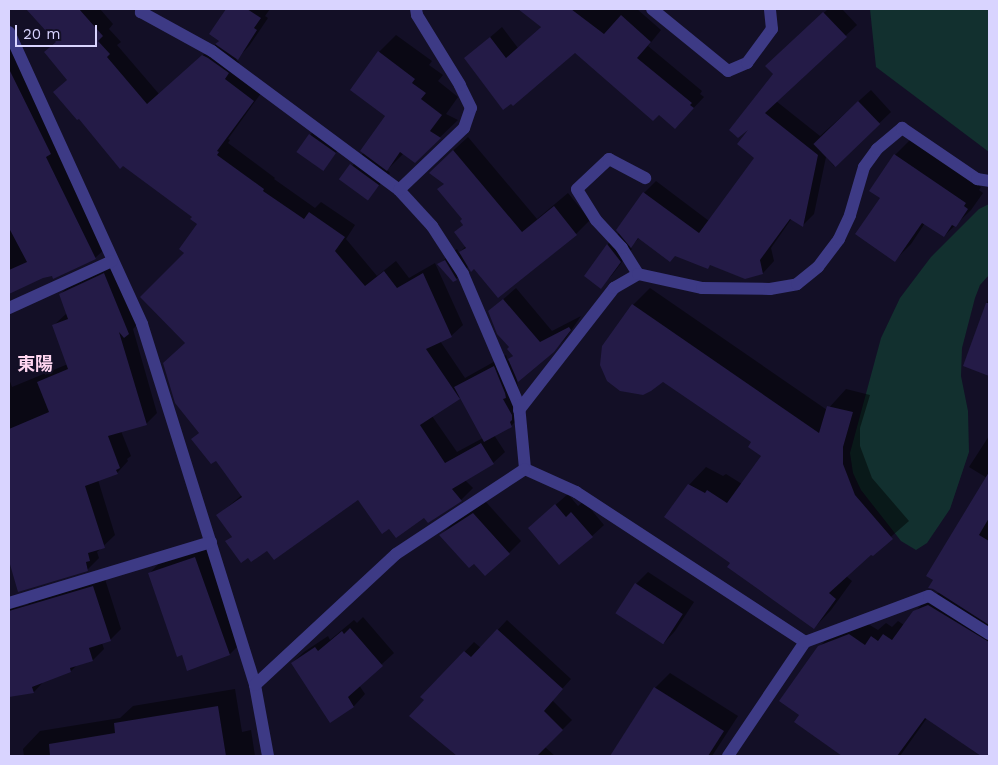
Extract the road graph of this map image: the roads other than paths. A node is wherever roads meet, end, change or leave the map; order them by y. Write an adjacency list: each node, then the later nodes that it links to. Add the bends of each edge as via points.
1 (143, 9): 8 (street, via 142,12 212,51)
2 (652, 9): 3 (street, via 728,71 747,63 772,29)
3 (770, 9)
4 (415, 11): 8 (street, via 471,108 464,128)
5 (9, 32): 9 (street)
6 (644, 178): 10 (street, via 609,159 577,189 596,220 622,248)
7 (989, 181): 10 (street, via 977,179 902,128 877,149 864,168 839,239 818,267 797,284 770,289 702,288)
8 (399, 190): 12 (street, via 432,226 463,274)
9 (112, 261): 11 (street); 14 (street, via 142,324)
10 (638, 274): 12 (street, via 614,288)
11 (9, 308)
12 (519, 410): 13 (street)
13 (525, 469): 17 (street, via 576,492); 18 (street, via 396,554)
14 (211, 542): 15 (street); 18 (street)
15 (9, 602)
16 (989, 634): 17 (street, via 929,596)
17 (805, 642): 20 (street)
18 (255, 685): 19 (street)
19 (268, 756)
20 (728, 756)

